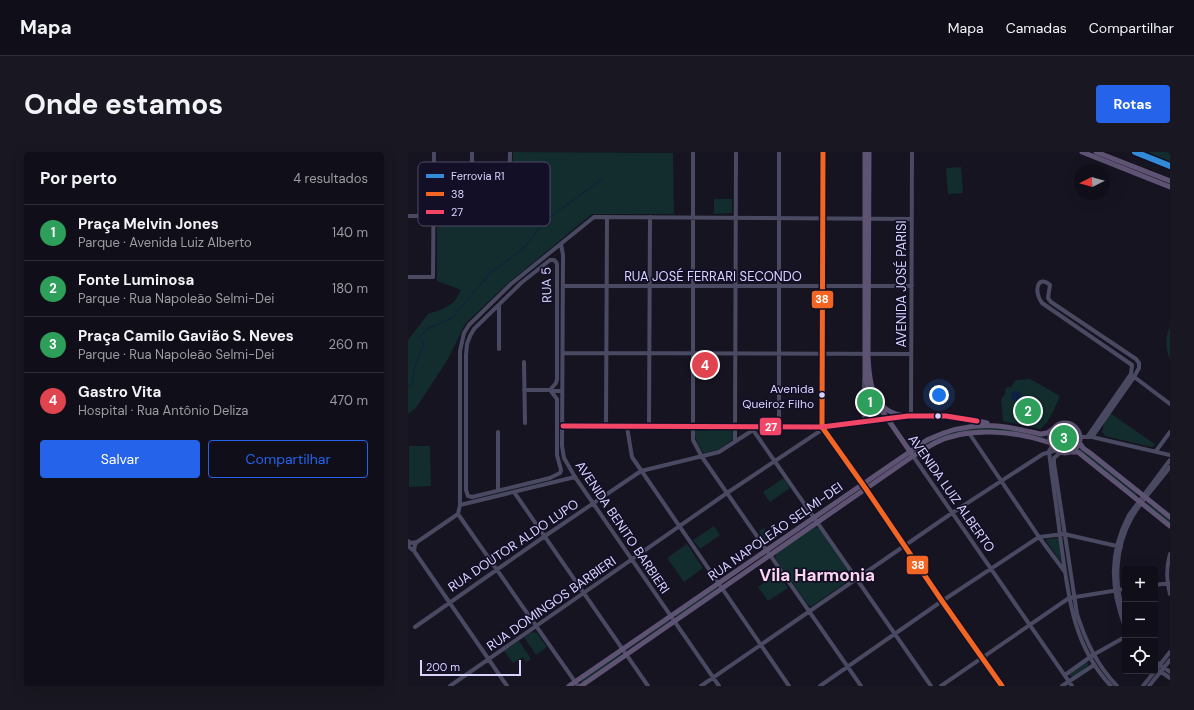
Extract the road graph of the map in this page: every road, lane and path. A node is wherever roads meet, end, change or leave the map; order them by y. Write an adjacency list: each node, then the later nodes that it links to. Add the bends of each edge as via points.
1 (510, 152): 11 (street)
2 (693, 152): 15 (street)
3 (736, 152): 17 (street)
4 (779, 152): 18 (street)
5 (823, 152): 19 (street)
6 (865, 152): 20 (main road, AVENIDA LUIZ ALBERTO)
7 (869, 152): 20 (main road, AVENIDA LUIZ ALBERTO)
8 (912, 152): 21 (street, AVENIDA JOSÉ PARISI)
9 (1082, 152): 13 (main road)
10 (1096, 152): 12 (main road)
11 (510, 162)
12 (1170, 181)
13 (1170, 187)
14 (607, 217): 16 (street); 23 (street, via 594,217); 26 (street)
15 (692, 217): 16 (street); 17 (street); 28 (street)
16 (650, 218): 27 (street)
17 (736, 218): 18 (street); 29 (street)
18 (779, 218): 19 (street); 30 (street)
19 (823, 218): 20 (street); 31 (street)
20 (867, 218): 21 (street); 33 (main road, AVENIDA LUIZ ALBERTO)
21 (912, 219): 32 (street, AVENIDA JOSÉ PARISI)
22 (434, 226): 24 (street, via 433,277)
23 (561, 244): 25 (street, AVENIDA BENITO BARBIERI); 98 (street, via 510,284 464,333 460,352)
24 (408, 277)
25 (563, 286): 26 (street, RUA JOSÉ FERRARI SECONDO); 38 (street, AVENIDA BENITO BARBIERI)
26 (606, 286): 27 (street, RUA JOSÉ FERRARI SECONDO); 39 (street)
27 (649, 286): 28 (street, RUA JOSÉ FERRARI SECONDO); 40 (street)
28 (692, 286): 29 (street, RUA JOSÉ FERRARI SECONDO); 41 (street)
29 (736, 286): 30 (street, RUA JOSÉ FERRARI SECONDO); 42 (street)
30 (779, 286): 31 (street, RUA JOSÉ FERRARI SECONDO); 43 (street)
31 (822, 286): 33 (street, RUA JOSÉ FERRARI SECONDO); 45 (street)
32 (912, 286): 33 (street, RUA JOSÉ FERRARI SECONDO); 44 (street, AVENIDA JOSÉ PARISI)
33 (866, 287): 46 (main road, AVENIDA LUIZ ALBERTO)
34 (499, 306): 35 (street, RUA 5); 36 (street); 52 (street, RUA 5, via 550,260 556,262 557,379)
35 (489, 315): 36 (street, via 493,314); 92 (street, RUA 5, via 474,329 467,344 466,490 468,496 472,497)
36 (499, 318): 37 (street)
37 (499, 349)
38 (563, 354): 39 (street); 50 (street, AVENIDA BENITO BARBIERI)
39 (606, 354): 40 (street); 59 (street)
40 (650, 354): 41 (street); 61 (street)
41 (692, 354): 42 (street); 62 (street)
42 (735, 354): 43 (street); 66 (street)
43 (779, 354): 45 (street); 63 (street)
44 (911, 354): 46 (street); 54 (street, AVENIDA JOSÉ PARISI)
45 (822, 355): 46 (street); 68 (street)
46 (866, 355): 49 (main road, AVENIDA LUIZ ALBERTO); 54 (main road, AVENIDA LUIZ ALBERTO, via 869,379 875,396 894,413)
47 (524, 362): 51 (street)
48 (1132, 375): 48 (street, via 1139,368 1140,363 1136,359 1051,302 1048,298 1050,285 1048,282 1039,283 1036,293 1042,303 1132,365); 53 (street); 74 (street)
49 (864, 378): 55 (main road, AVENIDA LUIZ ALBERTO); 57 (street)
50 (562, 389): 52 (street); 58 (street, AVENIDA BENITO BARBIERI)
51 (524, 390): 52 (street); 56 (street)
52 (551, 390): 92 (street, RUA 5, via 556,399 557,455 560,473 550,478)
53 (1170, 404)
54 (909, 416): 55 (street); 65 (main road, via 946,416)
55 (888, 420): 57 (street); 82 (main road, AVENIDA LUIZ ALBERTO)
56 (525, 422)
57 (864, 422): 68 (street)
58 (563, 426): 59 (street); 89 (street, AVENIDA BENITO BARBIERI, via 564,458)
59 (606, 426): 60 (street)
60 (627, 426): 61 (street); 88 (street, via 632,457)
61 (649, 426): 62 (street)
62 (692, 426): 66 (street); 84 (street, via 693,440)
63 (778, 426): 64 (street); 67 (street)
64 (807, 426): 68 (street); 72 (street)
65 (998, 426): 69 (main road, RUA NAPOLEÃO SELMI-DEI, via 1041,434); 82 (main road, RUA NAPOLEÃO SELMI-DEI, via 950,431 927,440)
66 (735, 427): 67 (street); 76 (street)
67 (753, 428): 76 (street, RUA DOUTOR ALDO LUPO); 85 (street)
68 (823, 428): 72 (street, RUA DOMINGOS BARBIERI); 91 (street)
69 (1053, 429): 75 (main road, via 1060,423 1069,423 1077,428); 77 (main road)
70 (498, 432): 92 (street)
71 (1170, 432): 80 (street)
72 (816, 433): 85 (street, RUA DOMINGOS BARBIERI)
73 (969, 433): 77 (main road, RUA NAPOLEÃO SELMI-DEI, via 992,432 1027,437); 82 (main road, RUA NAPOLEÃO SELMI-DEI, via 948,438); 90 (street)
74 (1090, 436): 75 (street); 80 (street)
75 (1080, 439): 81 (main road, via 1078,446); 95 (main road, via 1083,448)
76 (735, 441): 84 (street, RUA DOUTOR ALDO LUPO, via 719,452)
77 (1051, 444): 78 (street); 79 (main road)
78 (1049, 451): 79 (street); 90 (street); 106 (street)
79 (1059, 451): 81 (main road); 106 (street, via 1054,463)
80 (1156, 451): 83 (street)
81 (1071, 452): 96 (main road, via 1078,452)
82 (912, 454): 91 (main road, RUA NAPOLEÃO SELMI-DEI); 99 (street, AVENIDA LUIZ ALBERTO)
83 (1170, 455)
84 (702, 457): 88 (street, RUA DOUTOR ALDO LUPO); 94 (street)
85 (775, 460): 94 (street, RUA DOMINGOS BARBIERI); 101 (street)
86 (1170, 460): 95 (street)
87 (1170, 467): 95 (street)
88 (641, 471): 97 (street, RUA DOUTOR ALDO LUPO); 104 (street)
89 (575, 478): 93 (street); 97 (street, AVENIDA BENITO BARBIERI)
90 (1002, 482): 99 (street); 108 (street)
91 (864, 486): 101 (main road, RUA NAPOLEÃO SELMI-DEI); 103 (main road, RUA NAPOLEÃO SELMI-DEI); 111 (street)
92 (498, 490)
93 (514, 492): 98 (street); 107 (street)
94 (727, 493): 104 (street, RUA DOMINGOS BARBIERI); 114 (street)
95 (1144, 496): 96 (street); 102 (main road)
96 (1140, 502): 105 (main road); 113 (street, via 1124,524)
97 (592, 503): 107 (street, RUA DOUTOR ALDO LUPO); 118 (street, AVENIDA BENITO BARBIERI)
98 (460, 505): 100 (street)
99 (952, 513): 111 (street); 120 (street, AVENIDA LUIZ ALBERTO)
100 (458, 514): 110 (street); 119 (street)
101 (814, 517): 103 (street); 114 (main road, RUA NAPOLEÃO SELMI-DEI)
102 (1170, 517)
103 (817, 522): 117 (main road, RUA NAPOLEÃO SELMI-DEI); 122 (street)
104 (680, 526): 118 (street, RUA DOMINGOS BARBIERI); 124 (street)
105 (1170, 526)
106 (1062, 534): 108 (street); 113 (street); 121 (street); 130 (street)
107 (545, 536): 119 (street, RUA DOUTOR ALDO LUPO); 128 (street)
108 (1039, 537): 120 (street); 121 (street)
109 (408, 541): 110 (street)
110 (417, 542): 115 (street)
111 (904, 545): 122 (street); 132 (street)
112 (408, 546): 115 (street)
113 (1119, 546): 127 (street, via 1114,562)
114 (766, 550): 117 (street); 124 (main road, RUA NAPOLEÃO SELMI-DEI)
115 (414, 551): 131 (street)
116 (1170, 554): 123 (street, via 1167,565)
117 (770, 555): 124 (main road, RUA NAPOLEÃO SELMI-DEI); 134 (street)
118 (632, 560): 128 (street, RUA DOMINGOS BARBIERI); 135 (street, AVENIDA BENITO BARBIERI)
119 (497, 569): 131 (street, RUA DOUTOR ALDO LUPO); 139 (street)
120 (991, 569): 132 (street); 138 (street, AVENIDA LUIZ ALBERTO)
121 (1065, 572): 130 (street)
122 (857, 578): 134 (street); 141 (street)
123 (1169, 583): 125 (street); 129 (street)
124 (720, 585): 135 (main road, RUA NAPOLEÃO SELMI-DEI); 137 (main road, RUA NAPOLEÃO SELMI-DEI); 143 (street)
125 (1158, 585)
126 (1122, 589): 127 (street)
127 (1116, 590): 130 (street); 133 (street); 136 (street, via 1117,605)
128 (584, 593): 139 (street, RUA DOMINGOS BARBIERI); 144 (street)
129 (1170, 594)
130 (1071, 597): 138 (street); 147 (street)
131 (449, 601): 140 (street, RUA DOUTOR ALDO LUPO); 149 (street)
132 (942, 601): 141 (street); 148 (street)
133 (1122, 607)
134 (809, 612): 143 (street); 152 (street)
135 (671, 616): 137 (street, AVENIDA BENITO BARBIERI); 144 (main road, RUA NAPOLEÃO SELMI-DEI)
136 (1122, 619)
137 (675, 621): 146 (main road, RUA NAPOLEÃO SELMI-DEI); 156 (street, AVENIDA BENITO BARBIERI)
138 (1031, 625): 148 (street); 155 (street, AVENIDA LUIZ ALBERTO)
139 (536, 626): 149 (street, RUA DOMINGOS BARBIERI); 159 (street)
140 (415, 627)
141 (895, 634): 152 (street); 169 (street)
142 (1123, 638): 147 (street)
143 (760, 644): 156 (street); 166 (street)
144 (623, 649): 146 (street); 159 (main road, RUA NAPOLEÃO SELMI-DEI)
145 (1170, 652): 153 (street)
146 (626, 654): 159 (main road, RUA NAPOLEÃO SELMI-DEI); 163 (street)
147 (1091, 656): 151 (street); 155 (street); 175 (street)
148 (982, 658): 170 (street); 171 (street)
149 (488, 659): 160 (street, RUA DOMINGOS BARBIERI); 161 (street)
150 (1170, 660): 153 (street)
151 (1094, 665): 158 (street); 174 (street)
152 (848, 668): 167 (street); 168 (street)
153 (1159, 668): 154 (street); 157 (street); 176 (street); 177 (street)
154 (1170, 672)
155 (1065, 674): 158 (street, AVENIDA LUIZ ALBERTO)
156 (713, 677): 164 (street); 165 (street, AVENIDA BENITO BARBIERI)
157 (1170, 678)
158 (1069, 681): 172 (street); 173 (street, AVENIDA LUIZ ALBERTO)
159 (578, 685): 162 (main road, RUA NAPOLEÃO SELMI-DEI)
160 (450, 686)
161 (507, 686)
162 (569, 686)
163 (648, 686)
164 (700, 686)
165 (719, 686)
166 (789, 686)
167 (820, 686)
168 (860, 686)
169 (931, 686)
170 (942, 686)
171 (1002, 686)
172 (1062, 686)
173 (1072, 686)
174 (1111, 686)
175 (1117, 686)
176 (1143, 686)
177 (1149, 686)

